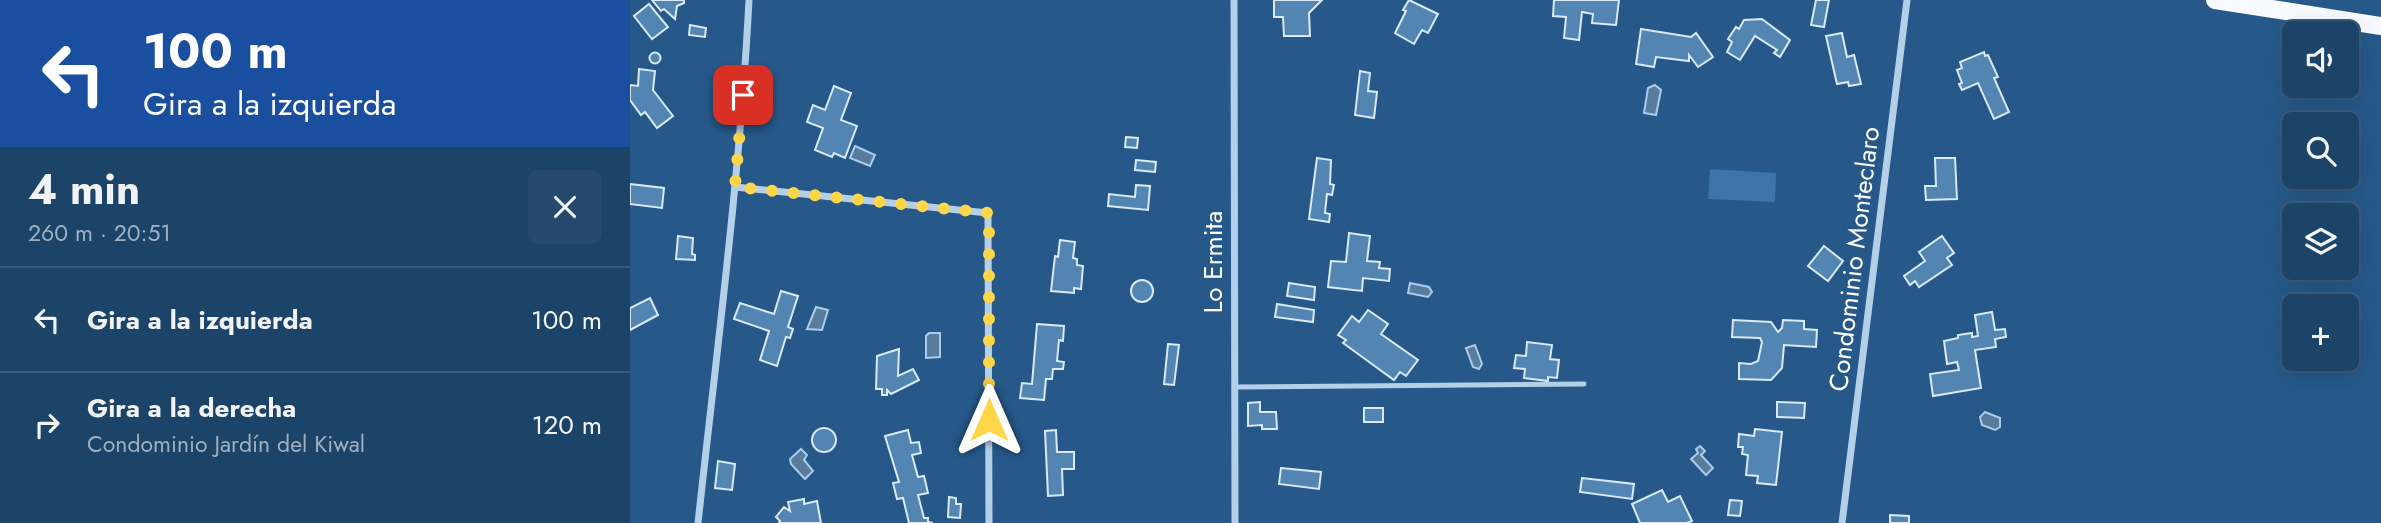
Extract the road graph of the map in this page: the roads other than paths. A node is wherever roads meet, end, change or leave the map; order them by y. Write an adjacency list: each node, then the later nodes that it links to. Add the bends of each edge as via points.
1 (749, 0): 6 (street)
2 (1234, 0): 8 (street, Lo Ermita)
3 (1907, 0): 12 (street, Condominio Monteclaro)
4 (2215, 0): 5 (main road)
5 (2381, 26)
6 (735, 187): 9 (street); 10 (street, via 989,213)
7 (1584, 384): 8 (lane)
8 (1235, 387): 11 (street, Lo Ermita)
9 (698, 523)
10 (989, 523)
11 (1236, 523)
12 (1842, 523)

